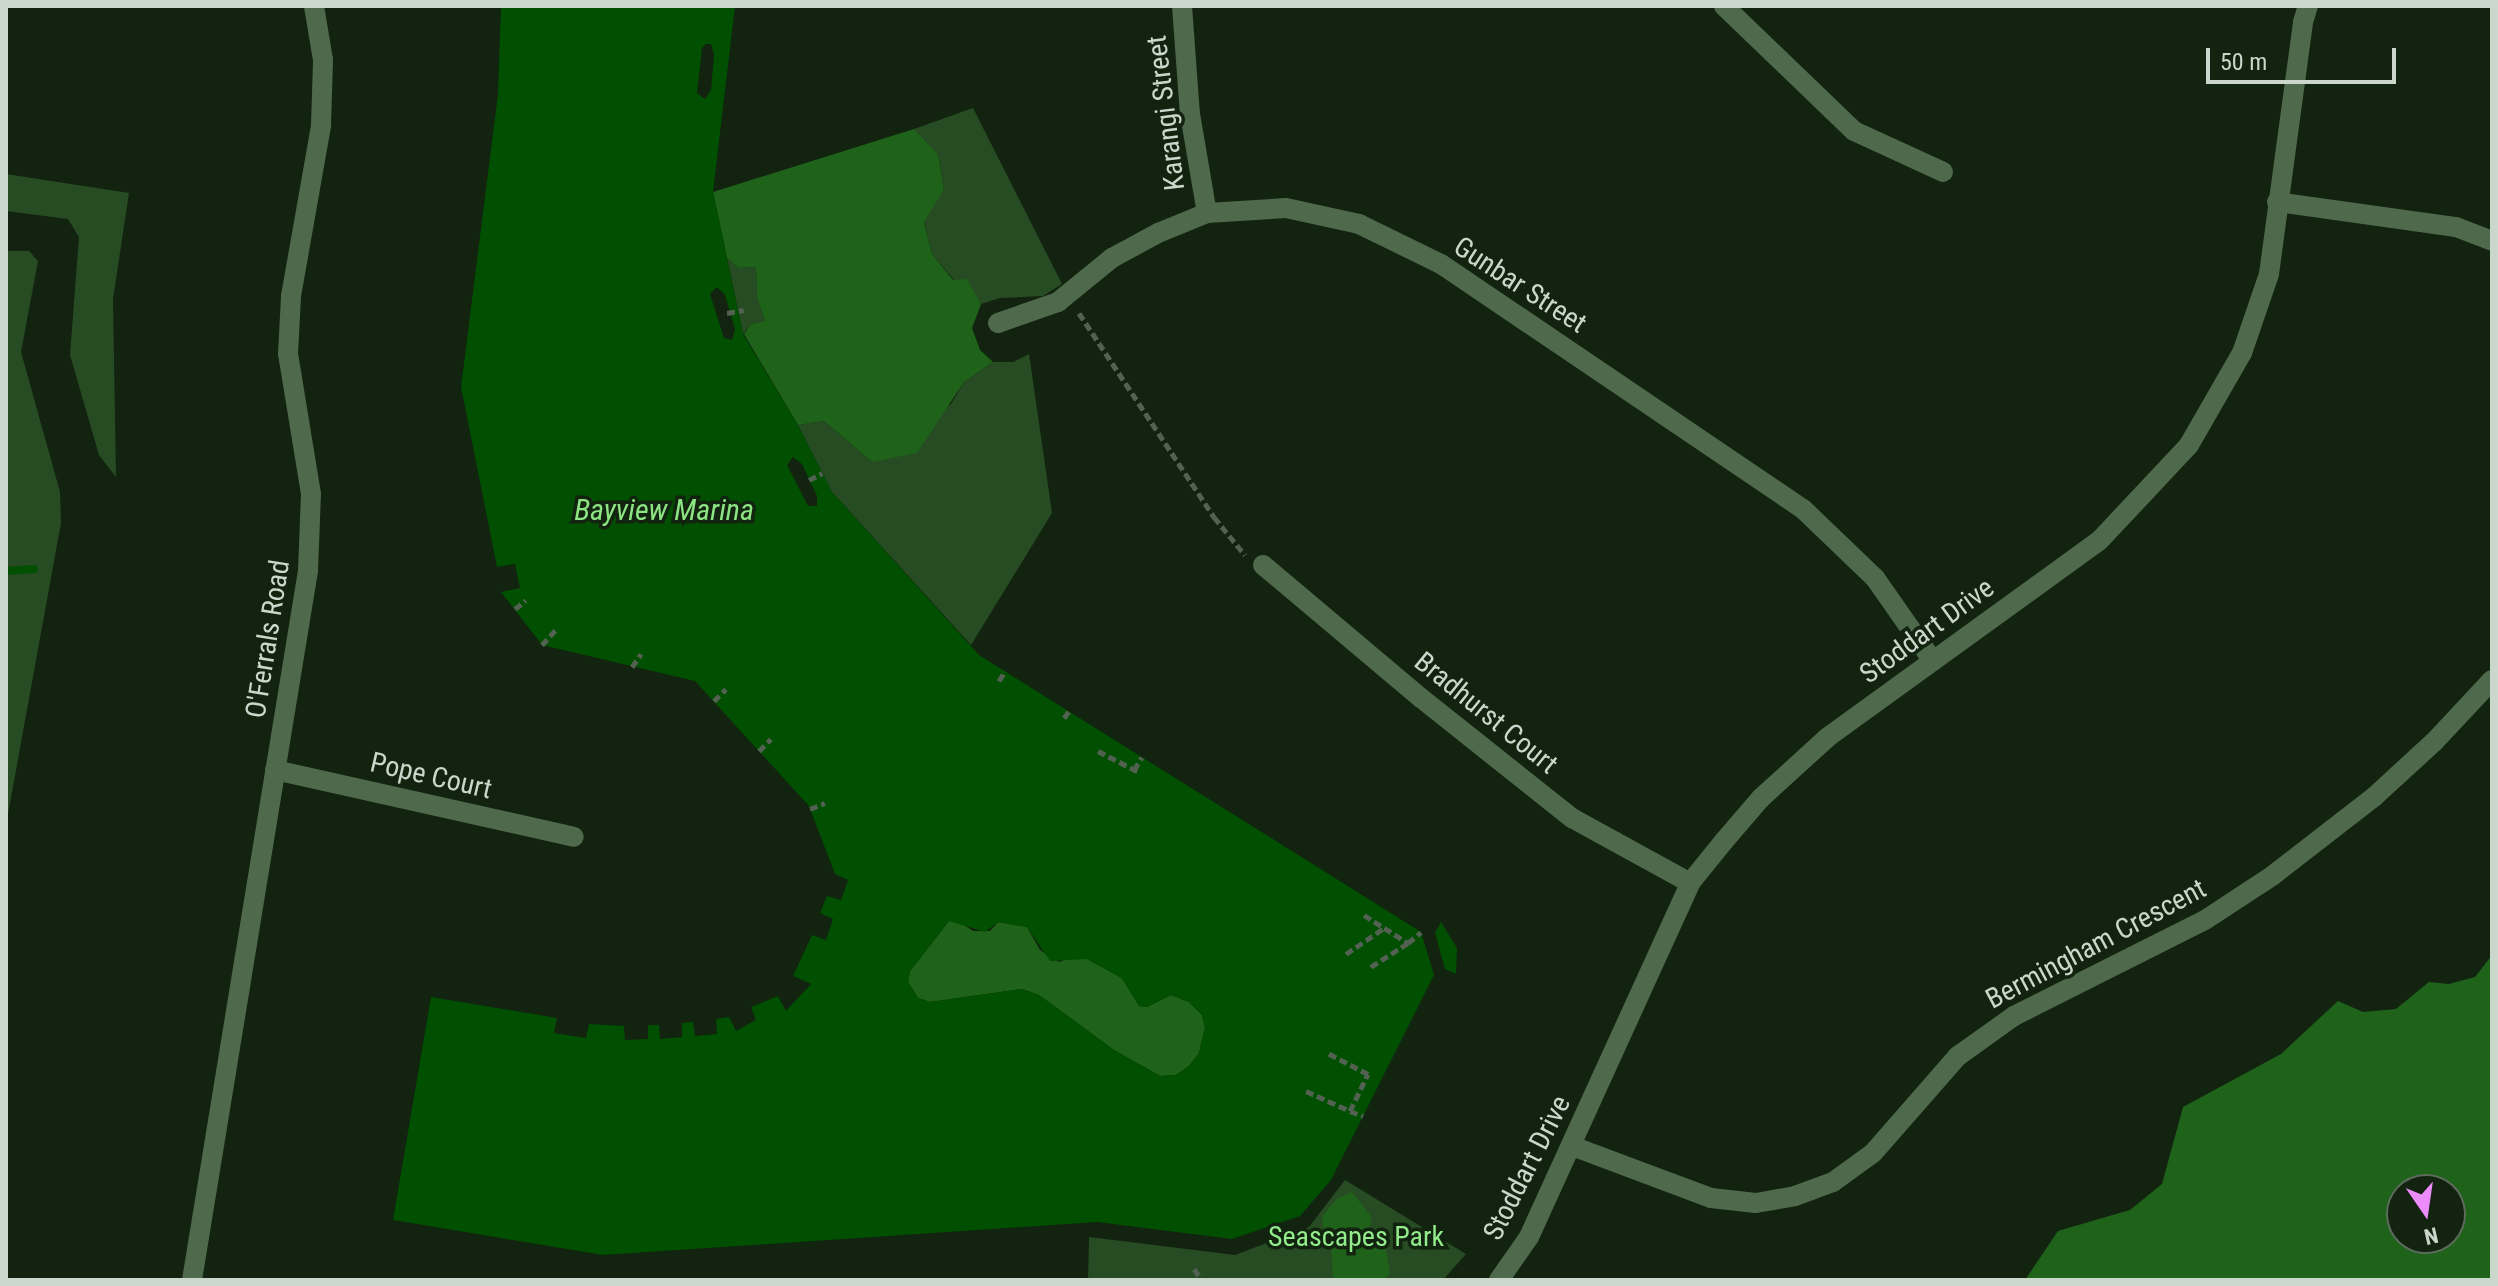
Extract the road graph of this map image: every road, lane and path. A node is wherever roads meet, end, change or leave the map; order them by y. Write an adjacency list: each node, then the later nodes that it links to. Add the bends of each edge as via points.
1 (314, 6): 34 (street, O'Ferrals Road, via 323,60 321,125 291,296 288,354 311,494 311,537)
2 (1182, 6): 7 (street, Karangi Street, via 1190,114)
3 (1724, 6): 5 (street, via 1854,131)
4 (2308, 6): 6 (street, Stoddart Drive)
5 (1943, 172)
6 (2277, 202): 8 (street, via 2456,227); 21 (street, Stoddart Drive, via 2269,274 2242,353 2189,445 2099,541)
7 (1207, 213): 9 (street, Gunbar Street, via 1112,258); 21 (street, Gunbar Street, via 1286,208 1359,224 1441,264 1803,509 1875,578)
8 (2492, 241)
9 (1068, 295): 12 (street, Gunbar Street); 15 (path, via 1214,517 1239,550)
10 (744, 310): 11 (path)
11 (727, 313)
12 (998, 323)
13 (822, 473): 14 (path)
14 (809, 480)
15 (1263, 565): 38 (street, Bradhurst Court, via 1572,818)
16 (526, 600): 17 (path)
17 (515, 609)
18 (558, 627): 19 (path)
19 (542, 645)
20 (641, 654): 22 (path)
21 (1933, 661): 38 (street, Stoddart Drive, via 1828,737 1761,798)
22 (632, 667)
23 (1005, 671): 25 (path)
24 (2492, 680): 49 (street, Bermingham Crescent, via 2375,796 2272,876 2205,920 2014,1016 1958,1056 1873,1153 1833,1182 1756,1203 1711,1198)
25 (999, 681)
26 (726, 689): 27 (path)
27 (714, 701)
28 (1069, 711): 29 (path)
29 (1064, 718)
30 (771, 739): 31 (path)
31 (759, 751)
32 (1098, 751): 33 (path, via 1136,771)
33 (1142, 757)
34 (275, 770): 37 (street, Pope Court); 51 (street, O'Ferrals Road)
35 (825, 803): 36 (path)
36 (810, 809)
37 (574, 837)
38 (1690, 883): 49 (street, Stoddart Drive)
39 (1364, 915): 40 (path)
40 (1384, 928): 42 (path); 43 (path)
41 (1421, 932): 42 (path)
42 (1408, 943): 44 (path)
43 (1346, 954)
44 (1369, 968)
45 (1326, 1052): 47 (path, via 1368,1074)
46 (1306, 1091): 47 (path)
47 (1350, 1111): 48 (path)
48 (1363, 1116)
49 (1572, 1146): 53 (street, Stoddart Drive, via 1529,1237)
50 (1194, 1269): 52 (path)
51 (192, 1280)
52 (1202, 1280)
53 (1499, 1280)

